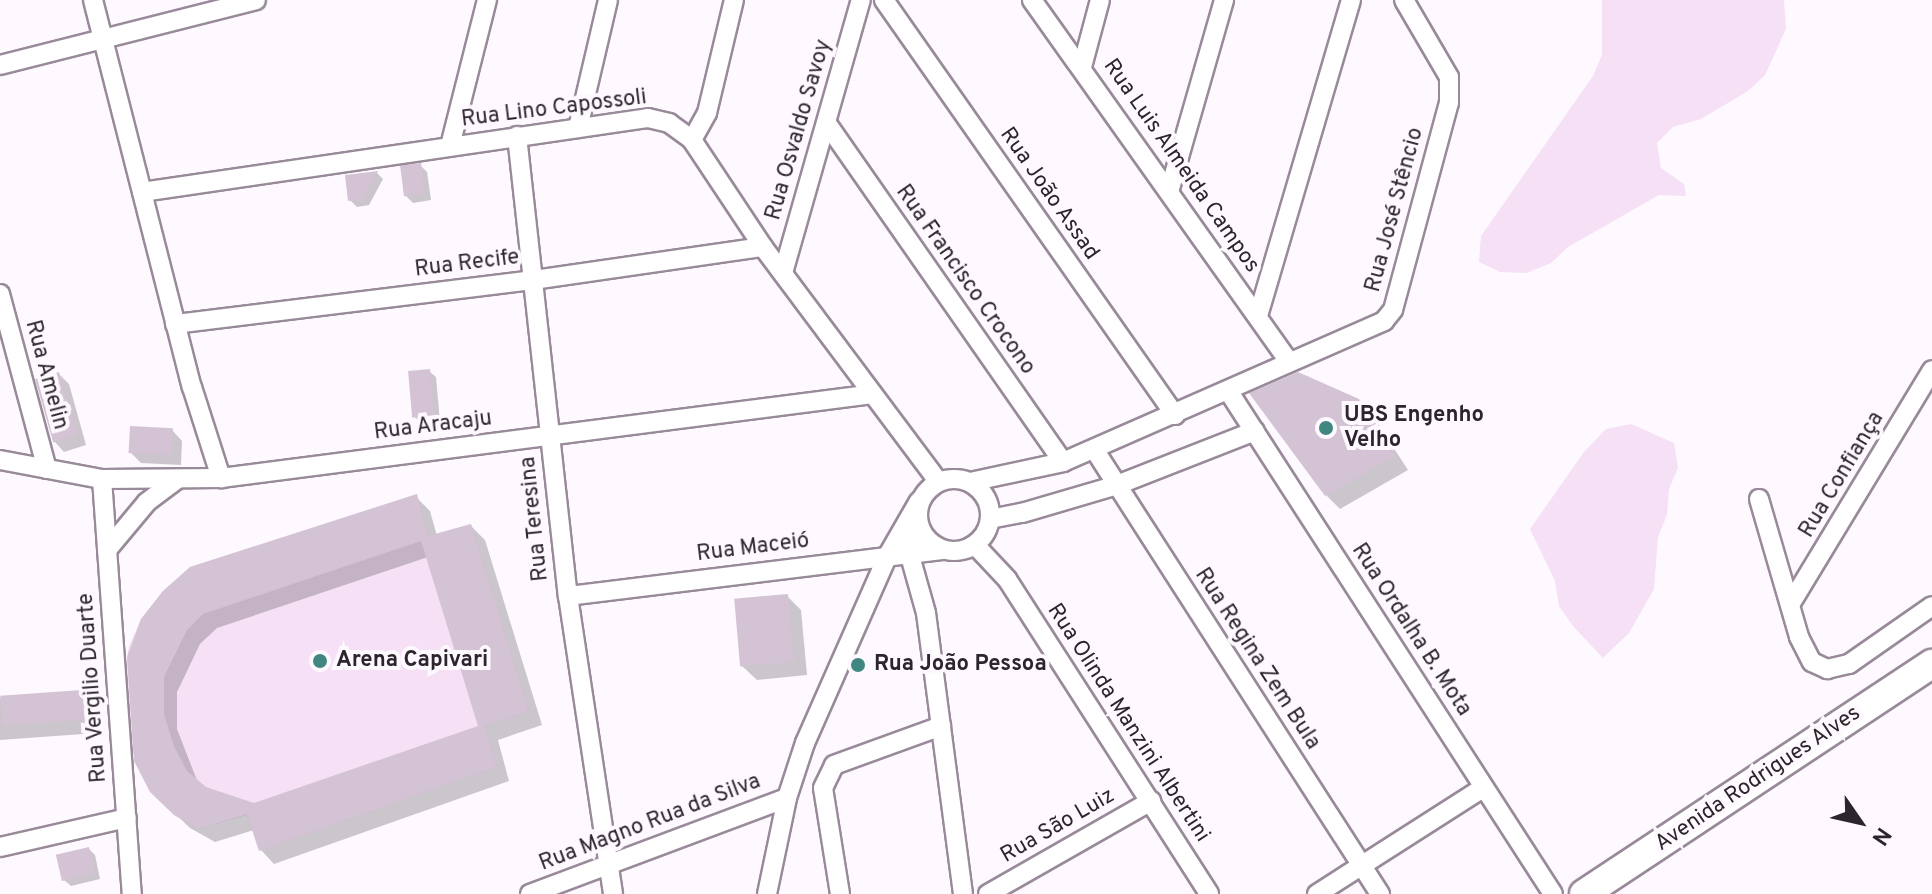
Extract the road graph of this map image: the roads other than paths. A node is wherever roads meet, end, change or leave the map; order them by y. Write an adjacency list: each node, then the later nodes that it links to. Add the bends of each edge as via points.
1 (93, 0): 13 (street)
2 (256, 0): 13 (street)
3 (487, 0): 20 (street)
4 (608, 0): 17 (street)
5 (734, 0): 19 (street, via 707,113)
6 (861, 0): 16 (street, Rua Osvaldo Savoy)
7 (884, 0): 33 (street, Rua João Assad)
8 (1032, 0): 15 (street, Rua Luis Almeida Campos)
9 (1100, 0): 15 (street)
10 (1224, 0): 22 (street)
11 (1351, 0): 27 (street)
12 (1404, 0): 29 (street, Rua José Stêncio, via 1449,77 1449,103 1393,310 1374,328)
13 (103, 38): 14 (street); 21 (street)
14 (0, 65)
15 (1082, 67): 22 (street, Rua Luis Almeida Campos)
16 (828, 125): 24 (street, Rua Osvaldo Savoy); 38 (street, Rua Francisco Crocono)
17 (578, 128): 18 (street, Rua Lino Capossoli); 19 (street, Rua Lino Capossoli, via 648,118 669,123)
18 (517, 136): 20 (street, Rua Lino Capossoli); 25 (street, Rua Teresina)
19 (692, 140): 23 (street, Rua Lino Capossoli)
20 (450, 146): 21 (street, Rua Lino Capossoli)
21 (142, 192): 28 (street)
22 (1169, 192): 27 (street, Rua Luis Almeida Campos)
23 (763, 247): 24 (street, Rua Lino Capossoli); 25 (street, Rua Recife)
24 (783, 273): 32 (street, Rua Lino Capossoli)
25 (533, 280): 28 (street, Rua Recife); 35 (street, Rua Teresina)
26 (0, 294): 39 (street, Rua Amelin)
27 (1258, 316): 29 (street, Rua Luis Almeida Campos)
28 (175, 324): 40 (street)
29 (1289, 361): 31 (street, Rua José Stêncio)
30 (1932, 370): 56 (street, Rua Confiança)
31 (1229, 392): 33 (street, Rua José Stêncio); 34 (street, Rua Ordalha B. Mota)
32 (873, 394): 35 (street, Rua Aracaju); 43 (street, Rua Lino Capossoli)
33 (1175, 415): 36 (street, Rua José Stêncio)
34 (1255, 431): 45 (street); 60 (street, Rua Ordalha B. Mota)
35 (550, 436): 40 (street, Rua Aracaju); 55 (street, Rua Teresina)
36 (1094, 449): 38 (street, Rua José Stêncio); 45 (street, Rua Regina Zem Bula)
37 (0, 460): 39 (street, Rua Aracaju)
38 (1063, 462): 44 (street, Rua José Stêncio)
39 (47, 469): 41 (street, Rua Aracaju)
40 (221, 478): 42 (street, Rua Aracaju)
41 (102, 479): 42 (street, Rua Aracaju); 50 (street, Rua Vergilio Duarte)
42 (177, 479): 50 (street, via 147,502)
43 (938, 481): 44 (street); 47 (street)
44 (970, 482): 48 (street, via 989,504)
45 (1117, 485): 48 (street); 66 (street, Rua Regina Zem Bula)
46 (1759, 499): 56 (street, Rua Confiança)
47 (918, 508): 51 (street, via 919,529); 52 (street); 53 (street)
48 (989, 521): 49 (street); 54 (street, Rua Olinda Manzini Albertini)
49 (975, 545): 51 (street); 54 (street, Rua Olinda Manzini Albertini)
50 (107, 550): 63 (street, Rua Vergilio Duarte)
51 (943, 550): 53 (street, Rua Maceió)
52 (888, 555): 53 (street, Rua Maceió); 55 (street, Rua Maceió); 61 (street, via 805,743)
53 (910, 556): 59 (street, via 926,613)
54 (1007, 579): 62 (street, Rua Olinda Manzini Albertini)
55 (568, 596): 65 (street, Rua Teresina)
56 (1791, 603): 57 (street, Rua Confiança, via 1812,662 1827,669 1849,664)
57 (1932, 606)
58 (1928, 674): 78 (main road, Avenida Rodrigues Alves)
59 (941, 726): 71 (street, via 834,765 823,788); 72 (street)
60 (1484, 787): 66 (street); 77 (street, Rua Ordalha B. Mota)
61 (787, 798): 65 (street, Rua Magno Rua da Silva); 70 (street)
62 (1151, 801): 73 (street, Rua São Luiz); 74 (street, Rua Olinda Manzini Albertini)
63 (127, 818): 64 (street); 67 (street, Rua Vergilio Duarte)
64 (0, 847)
65 (609, 865): 68 (street, Rua Magno Rua da Silva); 69 (street, Rua Teresina)
66 (1361, 866): 75 (street); 76 (street, Rua Regina Zem Bula)
67 (132, 894)
68 (530, 894)
69 (613, 894)
70 (767, 894)
71 (840, 894)
72 (963, 894)
73 (988, 894)
74 (1209, 894)
75 (1317, 894)
76 (1380, 894)
77 (1553, 894)
78 (1584, 894)

